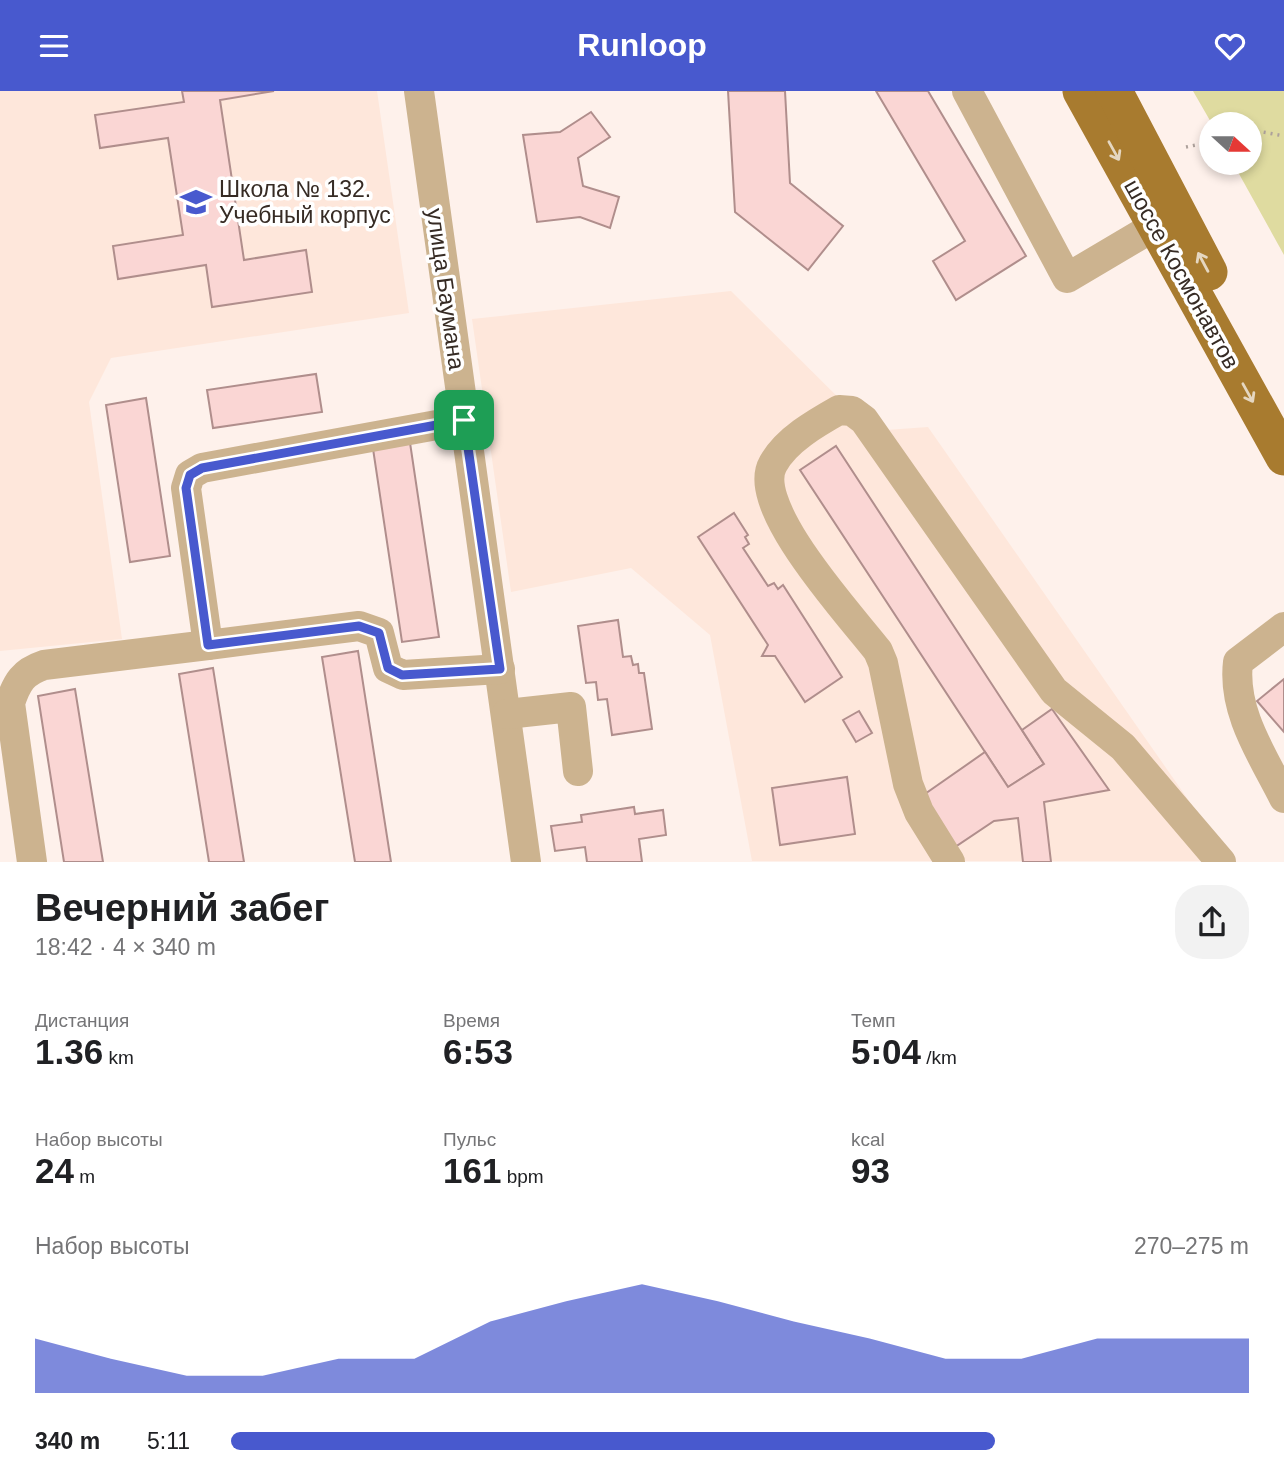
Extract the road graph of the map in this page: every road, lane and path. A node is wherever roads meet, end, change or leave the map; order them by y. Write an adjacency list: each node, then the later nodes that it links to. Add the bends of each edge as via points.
1 (419, 91): 11 (street, улица Баумана)
2 (967, 91): 9 (street, via 1067,278)
3 (1082, 91): 9 (main road, шоссе Космонавтов, one-way to 9)
4 (1114, 91): 10 (main road, шоссе Космонавтов, one-way to 4)
5 (1262, 132): 6 (path)
6 (1284, 136)
7 (1199, 144): 8 (path)
8 (1186, 147)
9 (1155, 226): 12 (main road, шоссе Космонавтов, one-way to 12)
10 (1284, 407)
11 (464, 420): 14 (street, via 202,468 190,475 186,488); 15 (street, улица Баумана)
12 (1284, 457)
13 (1284, 627): 18 (street, via 1238,662 1236,679 1244,714)
14 (208, 645): 15 (street, via 359,626 379,633 388,668 402,675); 19 (street, via 44,665 27,671 16,684 10,703)
15 (500, 669): 16 (street, улица Баумана)
16 (507, 714): 17 (street, via 570,707); 20 (street, улица Баумана)
17 (578, 771)
18 (1284, 798)
19 (32, 862)
20 (526, 862)
21 (950, 862): 22 (street, via 919,812 908,784 878,651 782,525 771,499 768,483 773,464 799,435 839,410 852,411 864,421 1055,691 1123,747)
22 (1222, 862)

